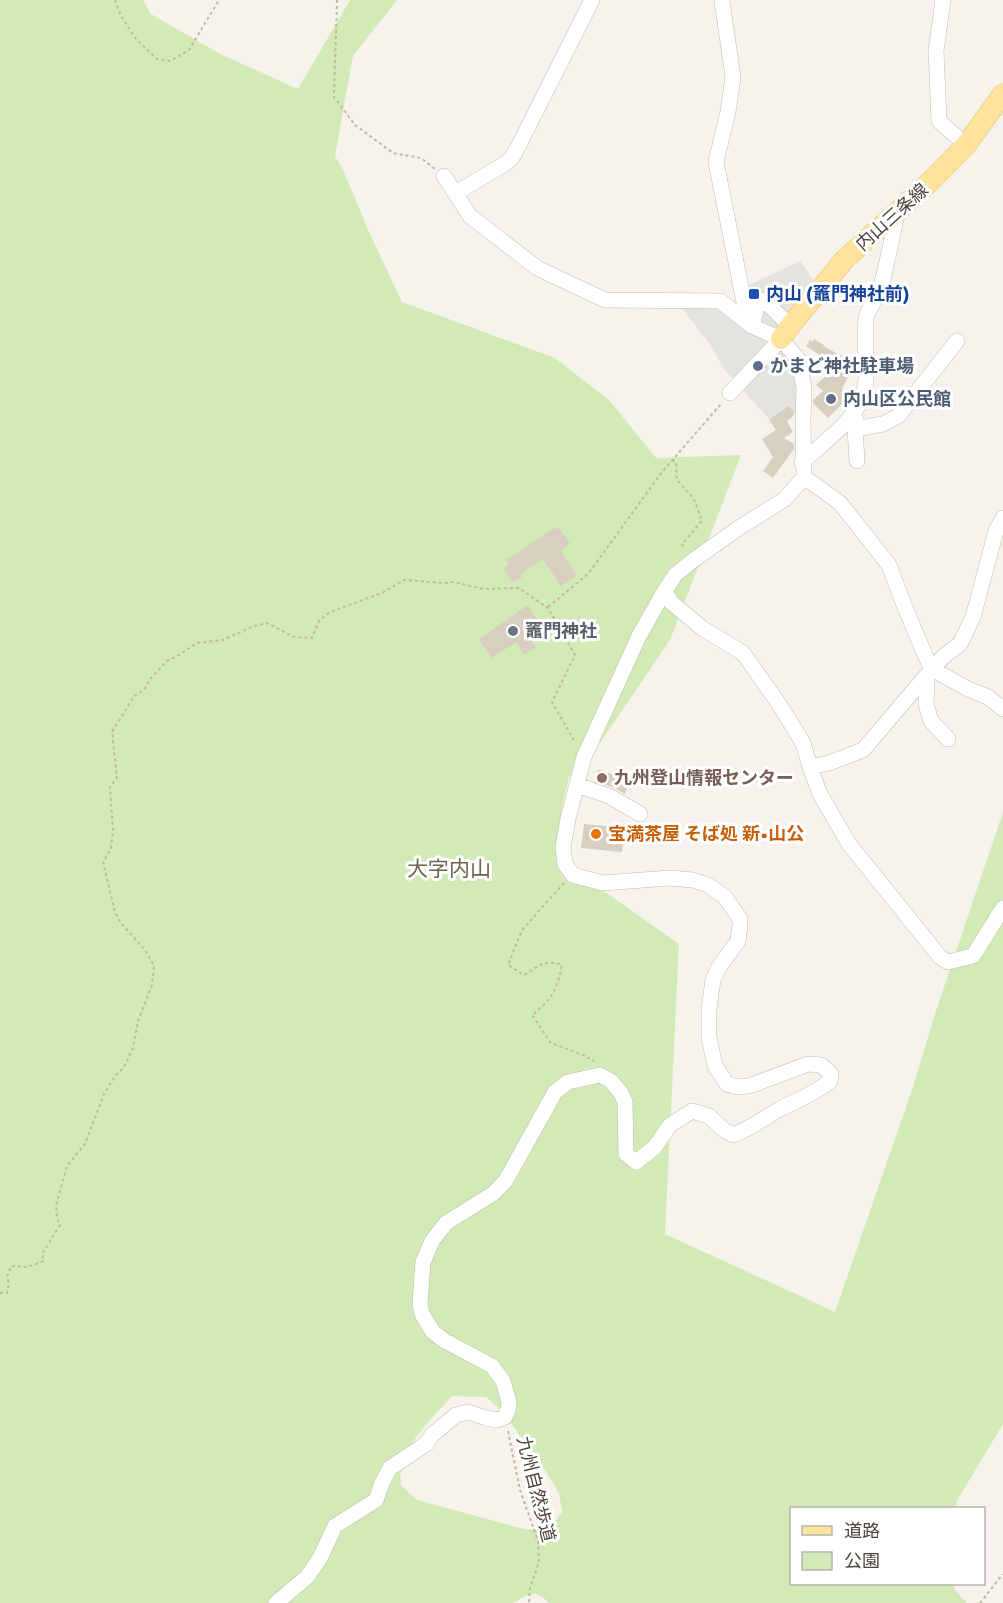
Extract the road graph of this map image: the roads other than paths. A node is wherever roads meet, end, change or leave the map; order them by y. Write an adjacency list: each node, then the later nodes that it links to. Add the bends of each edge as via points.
1 (592, 0): 7 (street, via 510,160)
2 (943, 0): 5 (street, via 936,51 939,121)
3 (722, 1): 9 (street, via 733,77 716,162)
4 (1003, 94): 5 (main road, 内山三条線)
5 (966, 145): 8 (main road, 内山三条線)
6 (444, 176): 7 (street)
7 (456, 193): 9 (street, via 470,216 537,268 605,300 720,301)
8 (897, 213): 10 (main road, 内山三条線, via 844,260); 13 (street, via 879,294 866,316 866,383)
9 (750, 324): 10 (street); 10 (street, via 756,299 765,301)
10 (786, 332): 12 (street); 16 (street, via 798,359 804,387)
11 (957, 341): 14 (street, via 898,416 883,424)
12 (730, 393)
13 (856, 411): 14 (street); 16 (street)
14 (855, 429): 15 (street)
15 (857, 462)
16 (803, 469): 18 (street, via 785,499 692,562 675,575); 19 (street, via 840,503 890,565)
17 (1003, 519): 19 (street, via 996,531 973,617 960,644)
18 (664, 591): 22 (street, via 672,603 702,628 743,653 803,743); 23 (street, via 616,684)
19 (930, 672): 20 (street, via 988,697); 21 (street, via 926,704 930,721); 22 (street, via 863,750)
20 (1003, 709)
21 (948, 738)
22 (810, 767): 25 (street, via 820,794 849,844 940,957 948,962 973,956)
23 (576, 785): 24 (street, via 609,796); 26 (street, via 563,847 565,864 573,875 602,883 693,880 725,897 740,918 738,941 713,980 709,1009 715,1066 727,1084 749,1086 808,1064 821,1065 831,1074 830,1081 733,1135 709,1116 692,1111 670,1125 655,1147 636,1162 626,1154 625,1102 611,1081 600,1076 568,1082 555,1092 506,1180 494,1193 446,1222 423,1262 422,1314 432,1332 492,1366 503,1381 509,1402 505,1417 497,1420 468,1412 456,1414 426,1444 390,1468 376,1500 335,1526 307,1577)
24 (640, 814)
25 (1003, 908)
26 (276, 1603)

